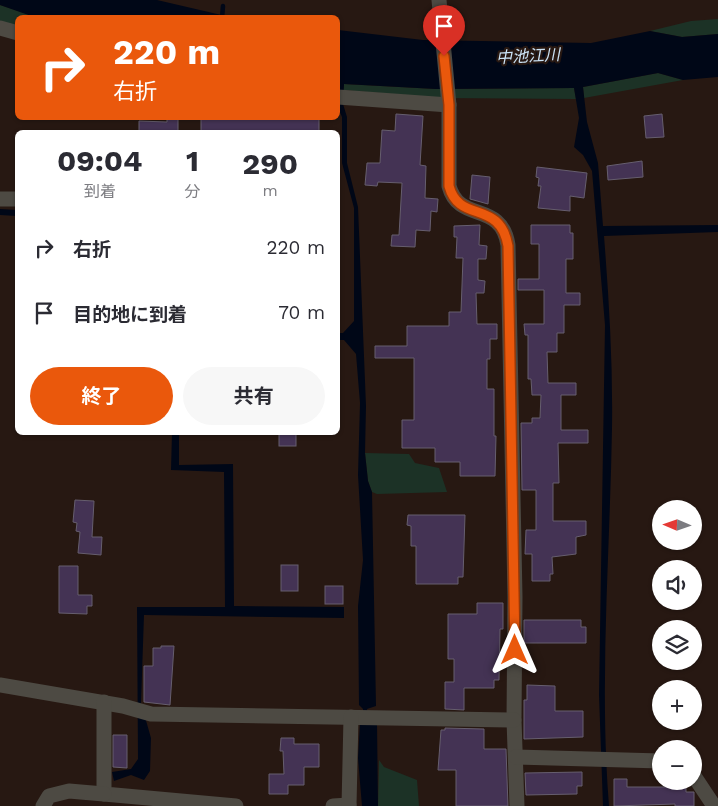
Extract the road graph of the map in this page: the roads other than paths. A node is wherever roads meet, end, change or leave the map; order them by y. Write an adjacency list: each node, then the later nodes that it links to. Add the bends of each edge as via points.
1 (439, 0): 5 (street)
2 (0, 28): 3 (street)
3 (15, 32)
4 (343, 97): 5 (street)
5 (449, 105): 11 (street, via 449,186 452,197 458,204 492,217 502,226 508,246 515,597)
6 (0, 199): 7 (street)
7 (15, 199)
8 (0, 685): 9 (street)
9 (104, 702): 10 (street, via 151,714); 15 (street)
10 (360, 717): 11 (street); 21 (street)
11 (514, 720): 12 (street)
12 (516, 758): 13 (street); 22 (street)
13 (652, 761)
14 (702, 788): 23 (street)
15 (104, 794): 16 (street); 18 (street, via 69,791 49,796)
16 (133, 802): 17 (street)
17 (208, 805): 19 (street)
18 (43, 806)
19 (236, 806)
20 (332, 806): 21 (street)
21 (349, 806)
22 (517, 806)
23 (714, 806)

